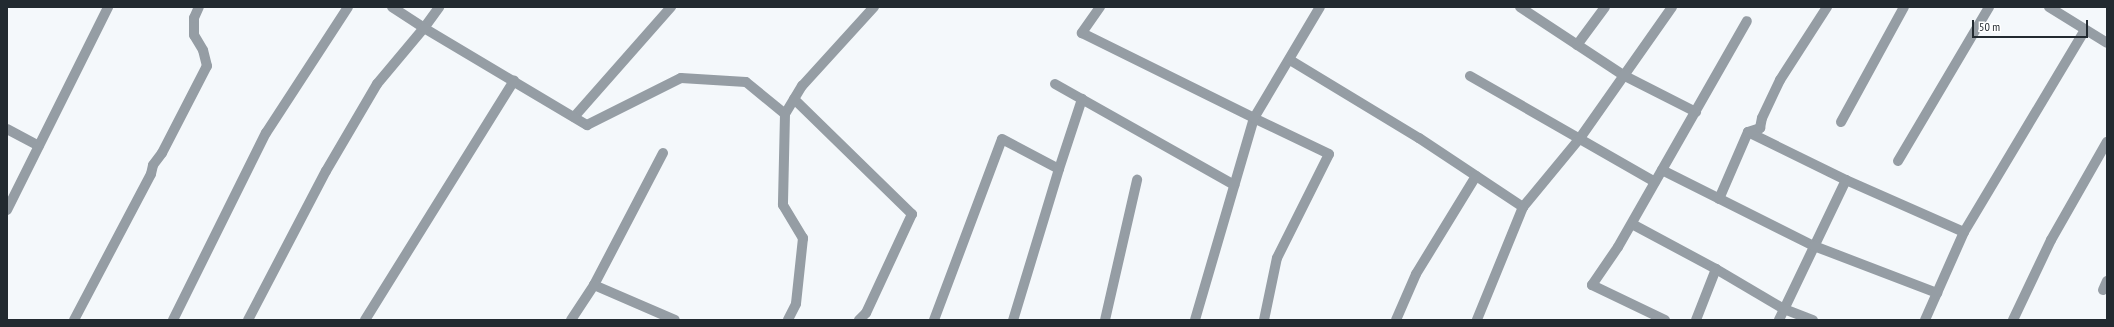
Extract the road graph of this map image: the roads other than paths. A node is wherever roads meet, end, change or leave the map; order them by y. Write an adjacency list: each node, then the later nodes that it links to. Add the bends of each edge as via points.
1 (108, 7): 38 (street)
2 (199, 7): 58 (street, via 194,18 194,35 203,50 207,66)
3 (348, 7): 59 (street, via 266,133)
4 (392, 7): 18 (street)
5 (439, 7): 18 (street)
6 (671, 7): 31 (street)
7 (874, 7): 27 (street, via 802,86)
8 (1100, 7): 32 (street, via 1082,33)
9 (1320, 7): 22 (street)
10 (1520, 7): 21 (street)
11 (1605, 7): 21 (street)
12 (1672, 7): 23 (street)
13 (1827, 7): 35 (street, via 1780,80 1760,128)
14 (1904, 7): 33 (street)
15 (1989, 7): 40 (street)
16 (2049, 7): 19 (street)
17 (1747, 21): 29 (street)
18 (424, 28): 25 (street); 60 (street, via 377,84 326,171)
19 (2085, 30): 20 (street); 52 (street)
20 (2107, 43)
21 (1577, 45): 23 (street)
22 (1290, 60): 32 (street); 43 (street)
23 (1623, 75): 29 (street); 36 (street)
24 (1470, 76): 36 (street)
25 (514, 81): 31 (street); 61 (street)
26 (1055, 84): 28 (street)
27 (794, 99): 30 (street); 65 (street, via 912,214 866,313)
28 (1082, 99): 41 (street); 47 (street)
29 (1696, 112): 42 (street)
30 (785, 114): 31 (street, via 746,82 681,78 587,125); 64 (street, via 783,206 803,238 796,304)
31 (574, 117)
32 (1254, 118): 47 (street); 70 (street, via 1329,154 1277,258)
33 (1841, 122)
34 (7, 129): 38 (street)
35 (1748, 132): 45 (street); 48 (street)
36 (1580, 138): 46 (street); 49 (street)
37 (2107, 142): 78 (street, via 2051,240)
38 (39, 146): 50 (street)
39 (663, 153): 55 (street)
40 (1898, 161)
41 (1059, 168): 66 (street, via 1002,139); 67 (street)
42 (1662, 170): 46 (street); 48 (street)
43 (1476, 176): 49 (street); 71 (street, via 1416,274)
44 (1137, 180): 68 (street)
45 (1846, 180): 52 (street); 53 (street)
46 (1655, 182): 51 (street)
47 (1234, 185): 69 (street)
48 (1720, 198): 53 (street)
49 (1523, 207): 72 (street)
50 (7, 210)
51 (1632, 224): 54 (street); 73 (street, via 1592,285)
52 (1964, 232): 56 (street)
53 (1814, 246): 56 (street); 57 (street)
54 (1716, 268): 57 (street); 74 (street)
55 (594, 285): 62 (street); 63 (street)
56 (1937, 293): 77 (street)
57 (1784, 309): 75 (street); 76 (street)
58 (74, 320)
59 (174, 320)
60 (248, 320)
61 (365, 320)
62 (571, 320)
63 (675, 320)
64 (788, 320)
65 (859, 320)
66 (934, 320)
67 (1013, 320)
68 (1105, 320)
69 (1195, 320)
70 (1264, 320)
71 (1396, 320)
72 (1477, 320)
73 (1666, 320)
74 (1696, 320)
75 (1779, 320)
76 (1813, 320)
77 (1925, 320)
78 (2013, 320)

